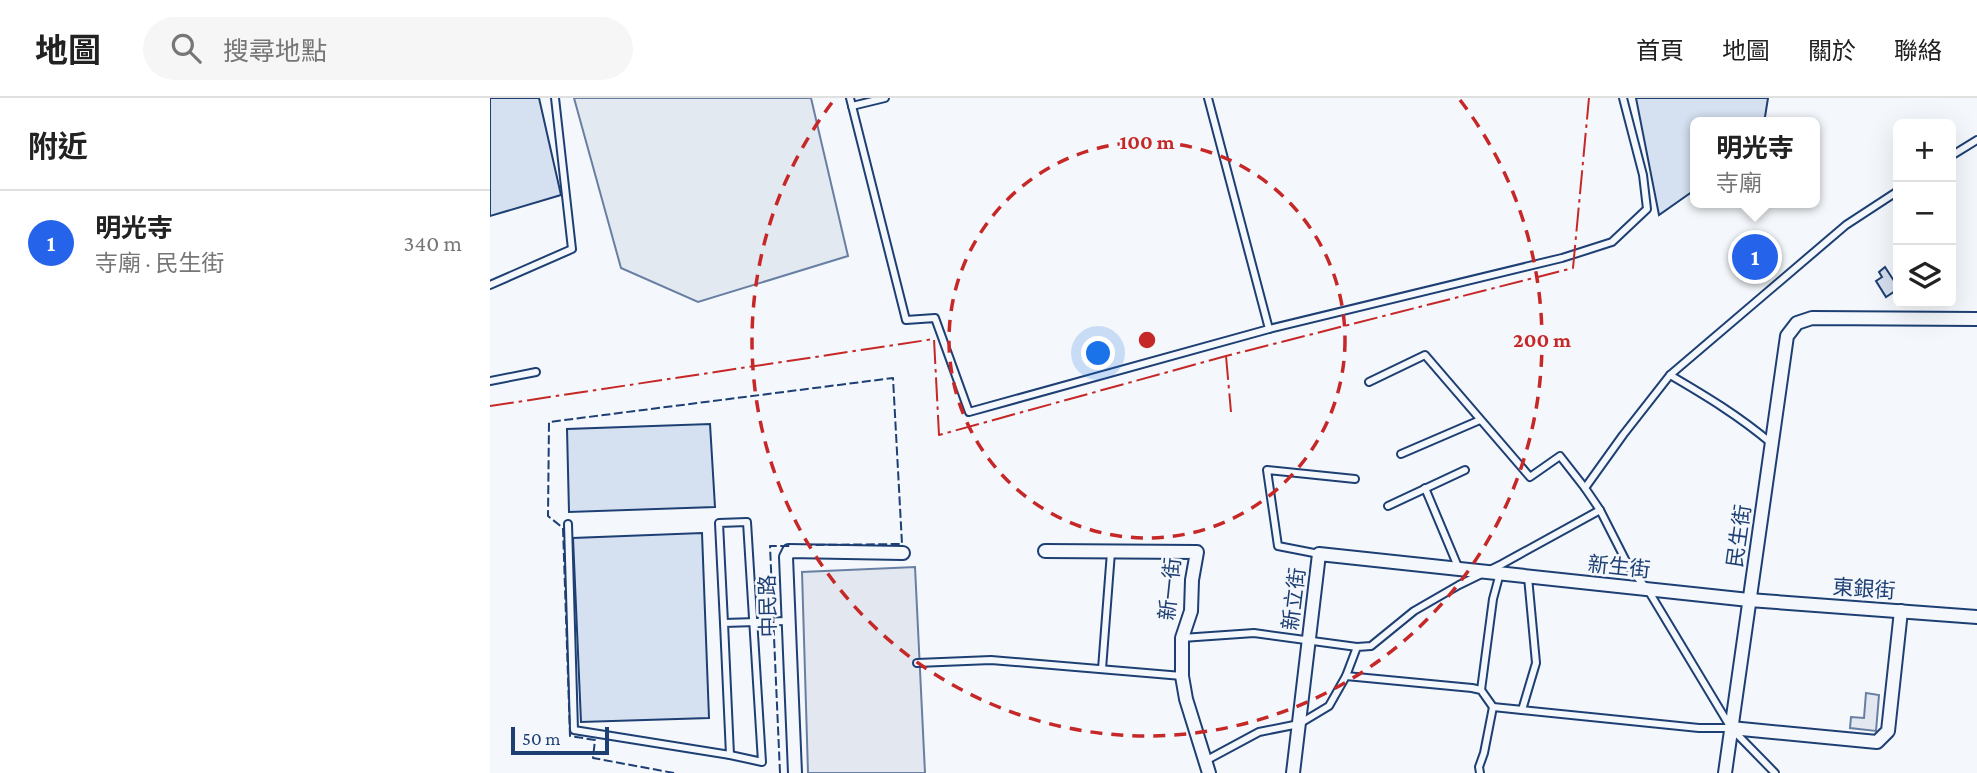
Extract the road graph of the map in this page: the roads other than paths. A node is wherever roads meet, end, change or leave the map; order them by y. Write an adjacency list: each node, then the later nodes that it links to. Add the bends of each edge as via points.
1 (555, 98): 10 (lane, via 572,249)
2 (850, 98): 6 (lane)
3 (885, 98): 6 (lane)
4 (1208, 98): 12 (lane)
5 (1623, 98): 12 (lane, via 1647,209 1612,242)
6 (852, 106): 12 (lane, via 906,320 935,318 969,412)
7 (1977, 140): 8 (lane)
8 (1956, 153)
9 (1893, 194): 14 (lane, via 1846,225)
10 (490, 285)
11 (1977, 319): 18 (street, 民生街, via 1812,318 1797,323 1787,336)
12 (1269, 329)
13 (536, 372): 15 (lane)
14 (1670, 375): 18 (lane, via 1718,403); 23 (lane)
15 (490, 381)
16 (1369, 382): 17 (lane, via 1424,355)
17 (1480, 420): 19 (lane); 23 (lane, via 1530,477 1560,456)
18 (1771, 443): 36 (street, 民生街)
19 (1401, 454)
20 (1465, 470): 22 (lane)
21 (1355, 479): 30 (lane, via 1267,470 1278,546)
22 (1425, 488): 24 (lane); 31 (lane)
23 (1585, 488): 25 (lane)
24 (1388, 506)
25 (1600, 510): 32 (lane); 35 (lane, via 1630,569)
26 (568, 524): 54 (lane, via 574,730)
27 (1045, 551): 28 (street, 新一街)
28 (1112, 551): 42 (street, 新一街, via 1197,552 1191,611); 46 (lane)
29 (903, 552): 39 (street, 中民路, via 789,551)
30 (1319, 554): 31 (street, 新立街); 43 (street, 新立街)
31 (1459, 569): 33 (street, 新立街)
32 (1501, 569): 33 (street, 新生街); 34 (street, 新生街); 49 (lane)
33 (1486, 572): 44 (lane, via 1414,611 1371,646)
34 (1528, 577): 35 (street, 新生街); 51 (lane, via 1536,663)
35 (1648, 590): 36 (street, 新生街); 53 (lane)
36 (1749, 600): 37 (street, 東銀街); 53 (street, 民生街)
37 (1901, 611): 38 (street, 東銀街); 53 (street, via 1888,732 1877,742)
38 (1977, 617)
39 (788, 621): 40 (lane); 56 (street, 中民路)
40 (753, 622): 41 (lane); 41 (lane, via 747,522 719,523); 54 (lane, via 762,762)
41 (724, 623): 54 (lane)
42 (1182, 638): 43 (lane, via 1254,633); 47 (street, 新一街)
43 (1309, 641): 44 (lane); 52 (street, 新立街)
44 (1357, 647): 48 (lane)
45 (917, 663): 46 (lane, via 991,660)
46 (1102, 669): 47 (lane)
47 (1182, 676): 55 (street, 新一街)
48 (1346, 676): 49 (lane); 52 (lane, via 1329,706)
49 (1481, 690): 50 (lane)
50 (1493, 707): 51 (lane); 58 (lane)
51 (1522, 710): 53 (lane)
52 (1299, 724): 55 (lane, via 1259,732); 57 (street, 新立街)
53 (1731, 728): 59 (street, 民生街); 60 (lane)
54 (730, 755)
55 (1208, 767)
56 (794, 773)
57 (1293, 773)
58 (1480, 773)
59 (1726, 773)
60 (1775, 773)

